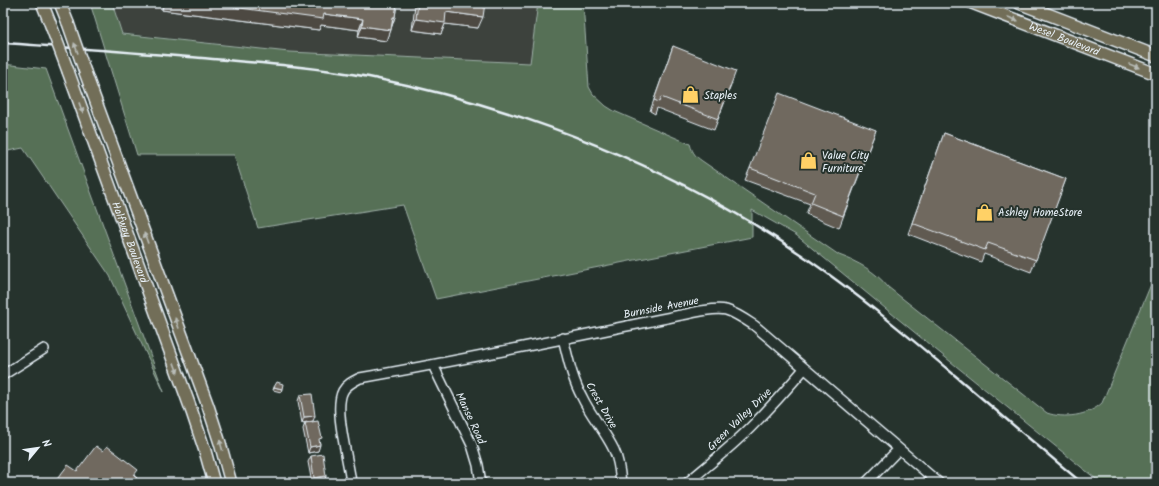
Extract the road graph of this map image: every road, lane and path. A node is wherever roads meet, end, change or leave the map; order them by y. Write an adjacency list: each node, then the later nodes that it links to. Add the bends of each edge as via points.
1 (42, 3): 13 (main road, Halfway Boulevard, one-way to 13, bridge, via 192,412)
2 (60, 3): 14 (main road, Halfway Boulevard, one-way to 2, bridge, via 208,406)
3 (972, 3): 6 (main road, Wesel Boulevard, one-way to 6)
4 (1019, 3): 5 (main road, Wesel Boulevard)
5 (1156, 56)
6 (1156, 74)
7 (563, 338): 9 (street, Burnside Avenue); 10 (street, Burnside Avenue, via 700,311 726,310 755,326); 17 (street, Crest Drive, via 581,397 614,451)
8 (44, 349): 11 (street)
9 (433, 365): 15 (street, Burnside Avenue, via 360,378 343,390 340,414); 16 (street, Manse Road, via 472,445)
10 (804, 369): 12 (street, Burnside Avenue); 18 (street, Green Valley Drive, via 750,428)
11 (3, 375)
12 (899, 449): 19 (street); 20 (street, Burnside Avenue)
13 (214, 483)
14 (231, 483)
15 (351, 483)
16 (481, 483)
17 (621, 483)
18 (687, 483)
19 (866, 483)
20 (939, 483)

